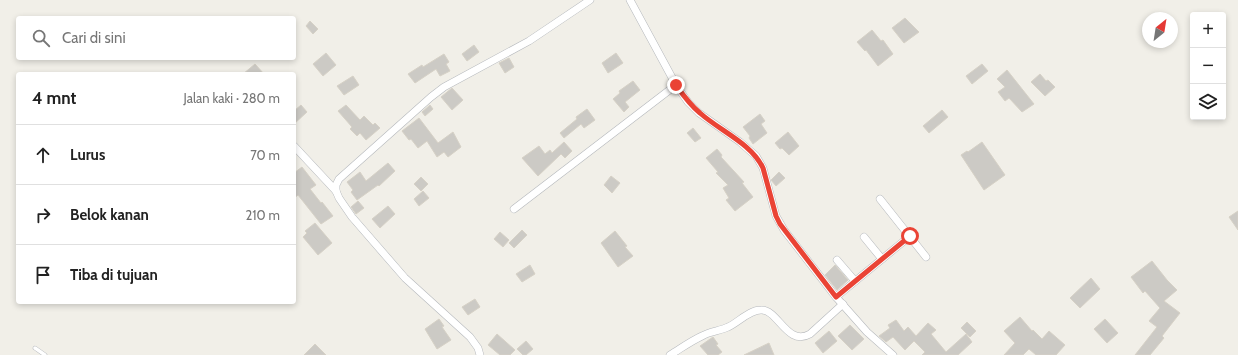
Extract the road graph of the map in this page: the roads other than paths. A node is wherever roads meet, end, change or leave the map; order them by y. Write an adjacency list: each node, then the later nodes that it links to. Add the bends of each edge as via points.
1 (590, 0): 5 (street, via 529,41 444,87 339,179)
2 (630, 0): 3 (street)
3 (676, 85): 7 (street); 14 (street, via 699,113 740,142 760,161 780,224)
4 (296, 148): 5 (street)
5 (336, 191): 18 (street, via 352,217 400,272 470,337)
6 (880, 199): 8 (street)
7 (514, 210)
8 (910, 236): 10 (street); 11 (street)
9 (864, 238): 11 (street)
10 (926, 256)
11 (882, 259): 13 (street)
12 (837, 260): 13 (street)
13 (854, 282): 14 (street)
14 (836, 297): 15 (street)
15 (842, 304): 19 (street, via 805,337 789,332 767,311 760,310 728,327 703,335); 20 (street, via 867,332)
16 (35, 348): 17 (lane)
17 (45, 355)
18 (480, 355)
19 (670, 355)
20 (893, 355)

